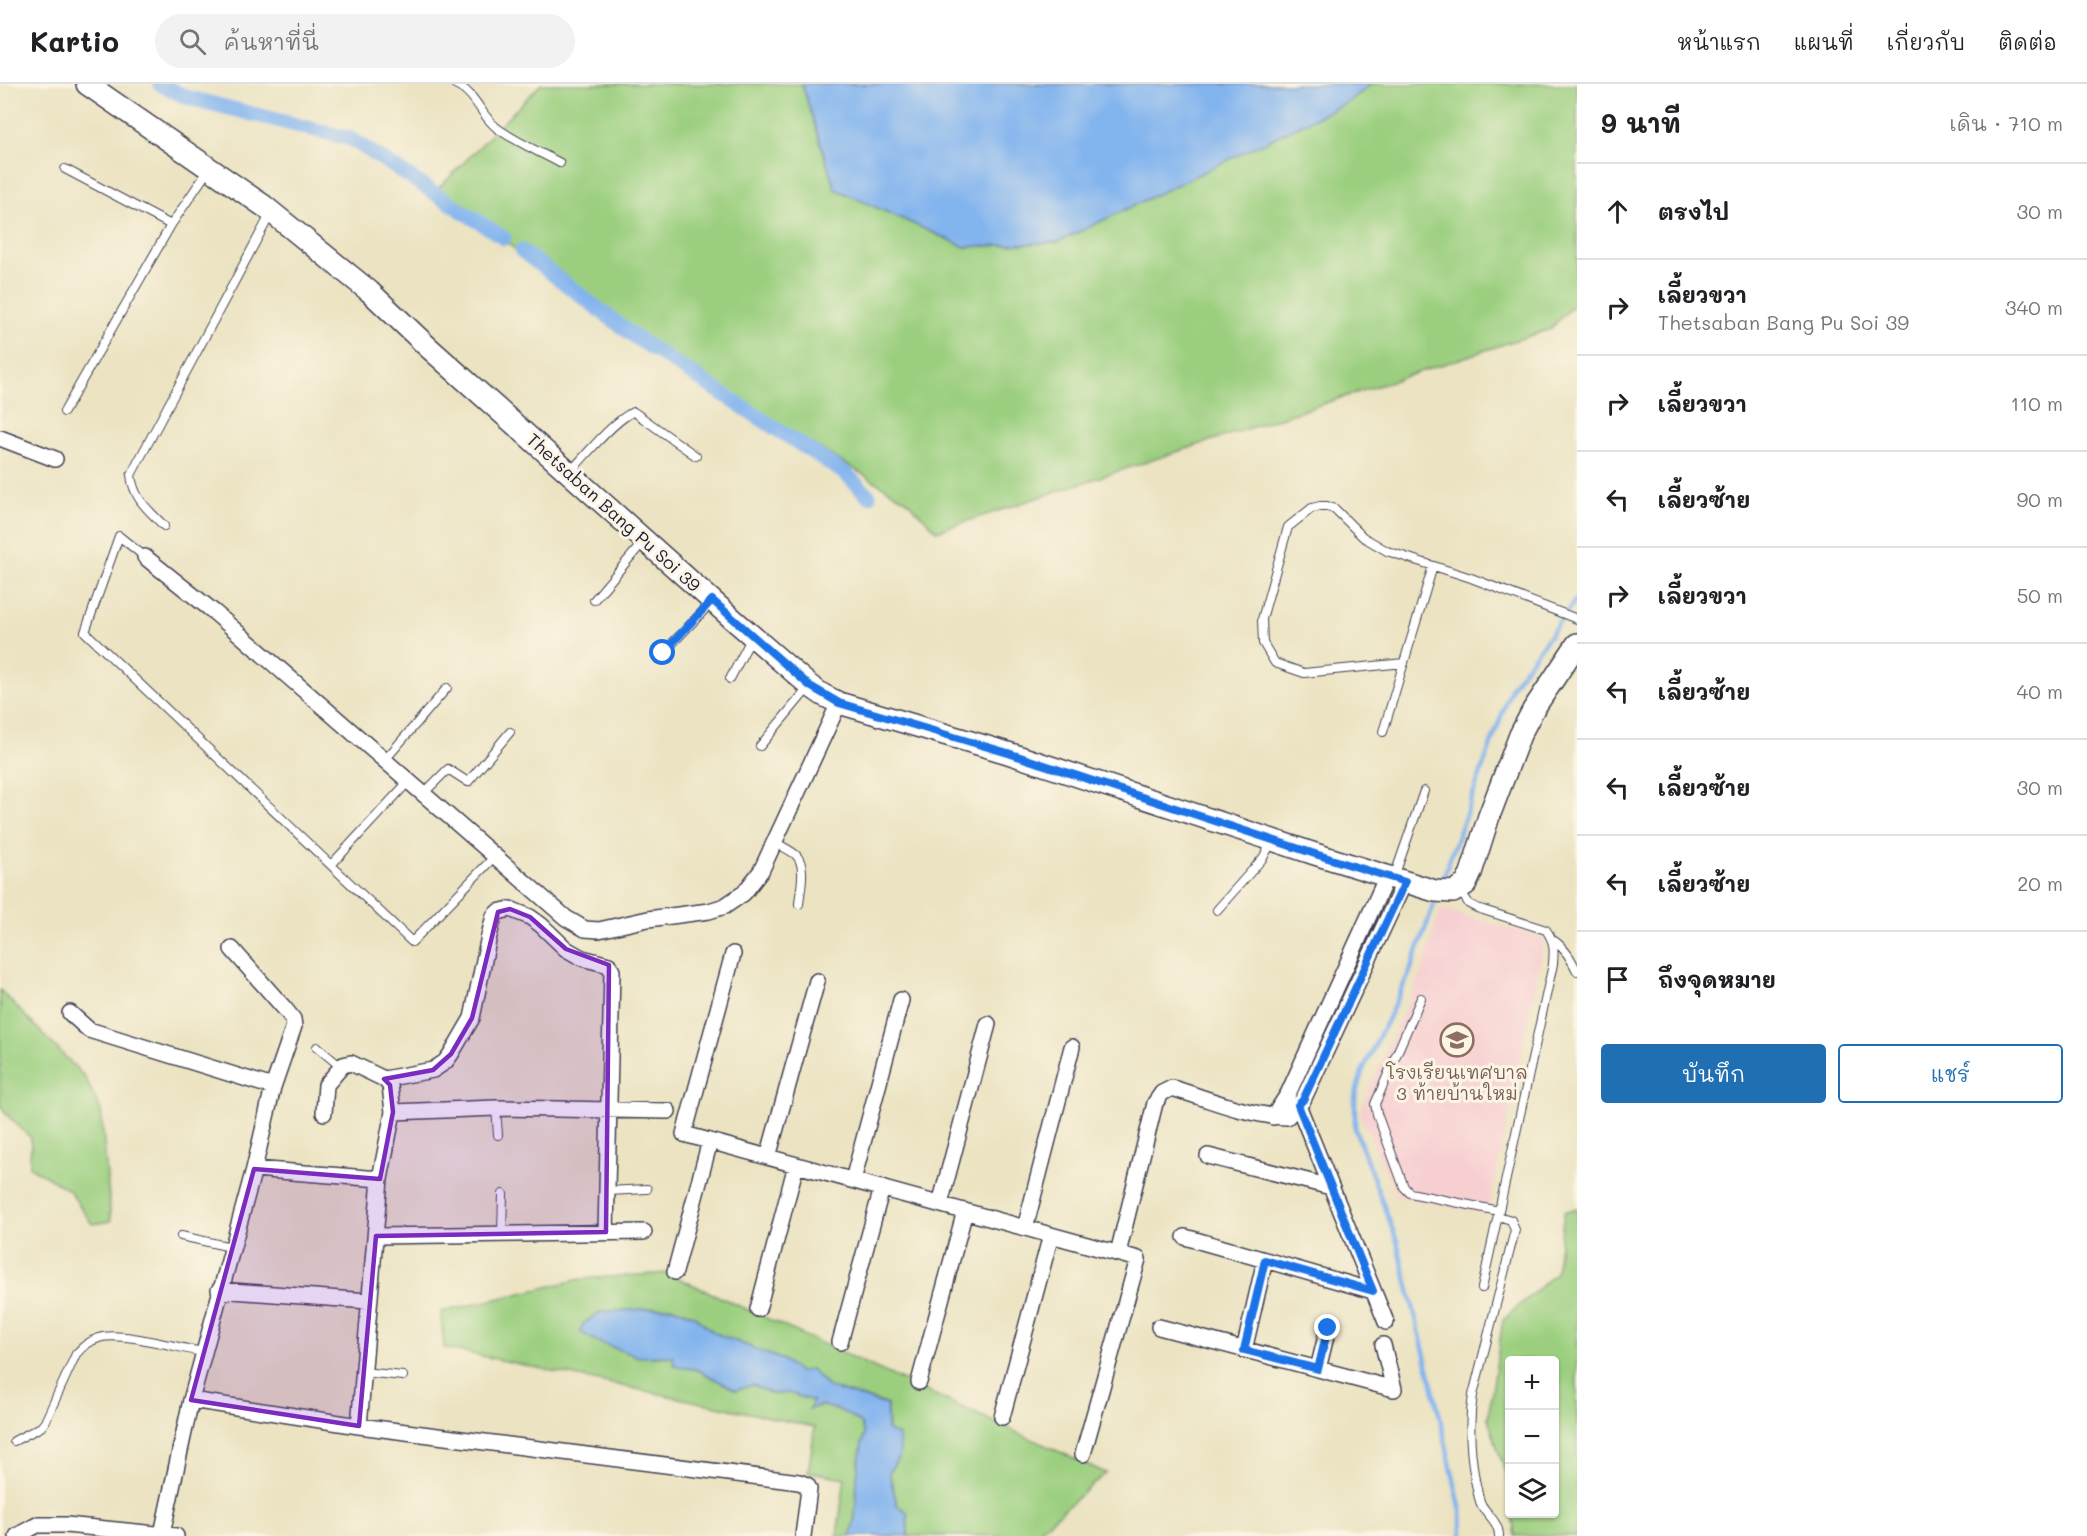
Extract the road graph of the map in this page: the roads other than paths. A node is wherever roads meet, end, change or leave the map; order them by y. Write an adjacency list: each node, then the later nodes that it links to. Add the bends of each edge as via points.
1 (87, 84): 4 (street, Thetsaban Bang Pu Soi 39)
2 (454, 84): 3 (lane, via 468,91 498,129)
3 (560, 164)
4 (209, 168): 6 (street, Thetsaban Bang Pu Soi 39); 7 (lane)
5 (65, 169): 7 (lane)
6 (272, 212): 12 (street, Thetsaban Bang Pu Soi 39, via 369,291); 13 (lane, via 131,474 138,499)
7 (171, 225): 8 (lane)
8 (64, 412)
9 (0, 438): 11 (street)
10 (696, 456): 12 (lane, via 634,412)
11 (54, 459)
12 (570, 472): 14 (street, Thetsaban Bang Pu Soi 39)
13 (164, 526)
14 (645, 540): 17 (lane); 18 (street, Thetsaban Bang Pu Soi 39)
15 (145, 557): 31 (street); 38 (lane, via 118,537 85,632)
16 (1433, 566): 19 (lane); 23 (lane); 23 (lane, via 1373,545 1327,506 1312,508 1288,527 1262,619 1263,643 1275,663 1304,673)
17 (594, 600)
18 (712, 600): 20 (street, Thetsaban Bang Pu Soi 39); 22 (lane)
19 (1576, 618)
20 (753, 636): 24 (lane); 25 (street, Thetsaban Bang Pu Soi 39)
21 (1577, 644): 40 (street, via 1520,735 1471,873)
22 (663, 653)
23 (1404, 663): 29 (lane)
24 (730, 679)
25 (810, 686): 27 (street, Thetsaban Bang Pu Soi 39); 30 (lane)
26 (447, 688): 31 (lane)
27 (839, 703): 35 (street, Thetsaban Bang Pu Soi 39, via 1008,753); 36 (street)
28 (510, 732): 34 (lane, via 468,782 448,769)
29 (1383, 732)
30 (760, 746)
31 (384, 761): 32 (street)
32 (408, 782): 34 (street); 38 (lane)
33 (1424, 791): 39 (lane)
34 (422, 795): 37 (street)
35 (1273, 840): 39 (street, Thetsaban Bang Pu Soi 39); 42 (lane, via 1263,858)
36 (775, 842): 37 (street, via 744,893 725,906 599,930 575,925); 41 (lane, via 800,862)
37 (495, 857): 38 (lane, via 412,942)
38 (331, 865)
39 (1395, 878): 40 (street, Thetsaban Bang Pu Soi 39, via 1444,892); 57 (street); 63 (street)
40 (1459, 889): 43 (lane, via 1468,904 1546,930)
41 (799, 904)
42 (1216, 910)
43 (1553, 939): 46 (lane); 79 (lane, via 1553,964)
44 (232, 949): 56 (street, via 293,1021)
45 (733, 954): 65 (street, via 684,1134)
46 (1577, 971)
47 (817, 981): 67 (street)
48 (1421, 998): 79 (lane, via 1375,1104 1400,1176 1410,1193)
49 (901, 1000): 71 (street)
50 (70, 1013): 56 (street, via 89,1030)
51 (988, 1024): 77 (street)
52 (317, 1047): 54 (lane)
53 (1072, 1047): 80 (street)
54 (341, 1067): 55 (street, via 351,1063); 62 (street, via 326,1085)
55 (384, 1079): 59 (street, via 433,1070 451,1054 472,1018 494,916 510,909 542,925 566,950 611,967); 61 (street, via 390,1085)
56 (273, 1087): 69 (street)
57 (1298, 1105): 63 (street, via 1287,1117); 72 (street)
58 (495, 1108): 59 (street); 61 (street); 64 (lane)
59 (610, 1111): 60 (street); 75 (street)
60 (668, 1111)
61 (393, 1112): 70 (street)
62 (324, 1113)
63 (1273, 1117): 89 (street, via 1172,1088 1162,1093 1155,1103)
64 (498, 1135)
65 (710, 1141): 67 (street); 91 (street)
66 (1208, 1156): 72 (street)
67 (768, 1157): 68 (street)
68 (796, 1165): 71 (street); 96 (street)
69 (254, 1169): 70 (street); 88 (street)
70 (380, 1179): 86 (street)
71 (854, 1180): 73 (street)
72 (1331, 1187): 94 (street)
73 (882, 1188): 77 (street); 100 (street)
74 (648, 1189): 75 (lane)
75 (608, 1191): 81 (street)
76 (503, 1194): 83 (lane)
77 (940, 1204): 78 (street)
78 (965, 1211): 80 (street); 107 (street)
79 (1498, 1213): 92 (lane); 116 (lane, via 1511,1220 1515,1230 1469,1420 1470,1450 1481,1504 1496,1524)
80 (1025, 1228): 84 (street)
81 (606, 1232): 82 (street); 83 (street)
82 (644, 1232)
83 (502, 1234): 86 (street)
84 (1051, 1235): 89 (street); 109 (street)
85 (181, 1236): 88 (lane)
86 (376, 1236): 95 (street)
87 (1185, 1237): 90 (street)
88 (231, 1247): 93 (street)
89 (1118, 1253): 112 (street, via 1138,1259)
90 (1265, 1260): 94 (street); 102 (street)
91 (675, 1272)
92 (1482, 1288)
93 (219, 1290): 95 (street); 103 (street)
94 (1373, 1291): 97 (street)
95 (368, 1301): 105 (street)
96 (758, 1309)
97 (1386, 1322)
98 (1159, 1327): 102 (street)
99 (1328, 1328): 104 (street)
100 (840, 1342)
101 (1383, 1345): 104 (street, via 1394,1389)
102 (1244, 1350): 104 (street)
103 (203, 1352): 108 (street); 111 (lane, via 121,1337 101,1337 84,1345 76,1354 45,1422)
104 (1318, 1369)
105 (363, 1372): 106 (lane); 110 (street)
106 (404, 1376)
107 (919, 1382)
108 (191, 1400): 110 (street); 113 (street)
109 (1002, 1417)
110 (359, 1426): 115 (street, via 799,1482 809,1489)
111 (14, 1441)
112 (1083, 1454)
113 (169, 1535): 114 (street, via 37,1525)
114 (17, 1536)
115 (803, 1536)
116 (1499, 1536)

